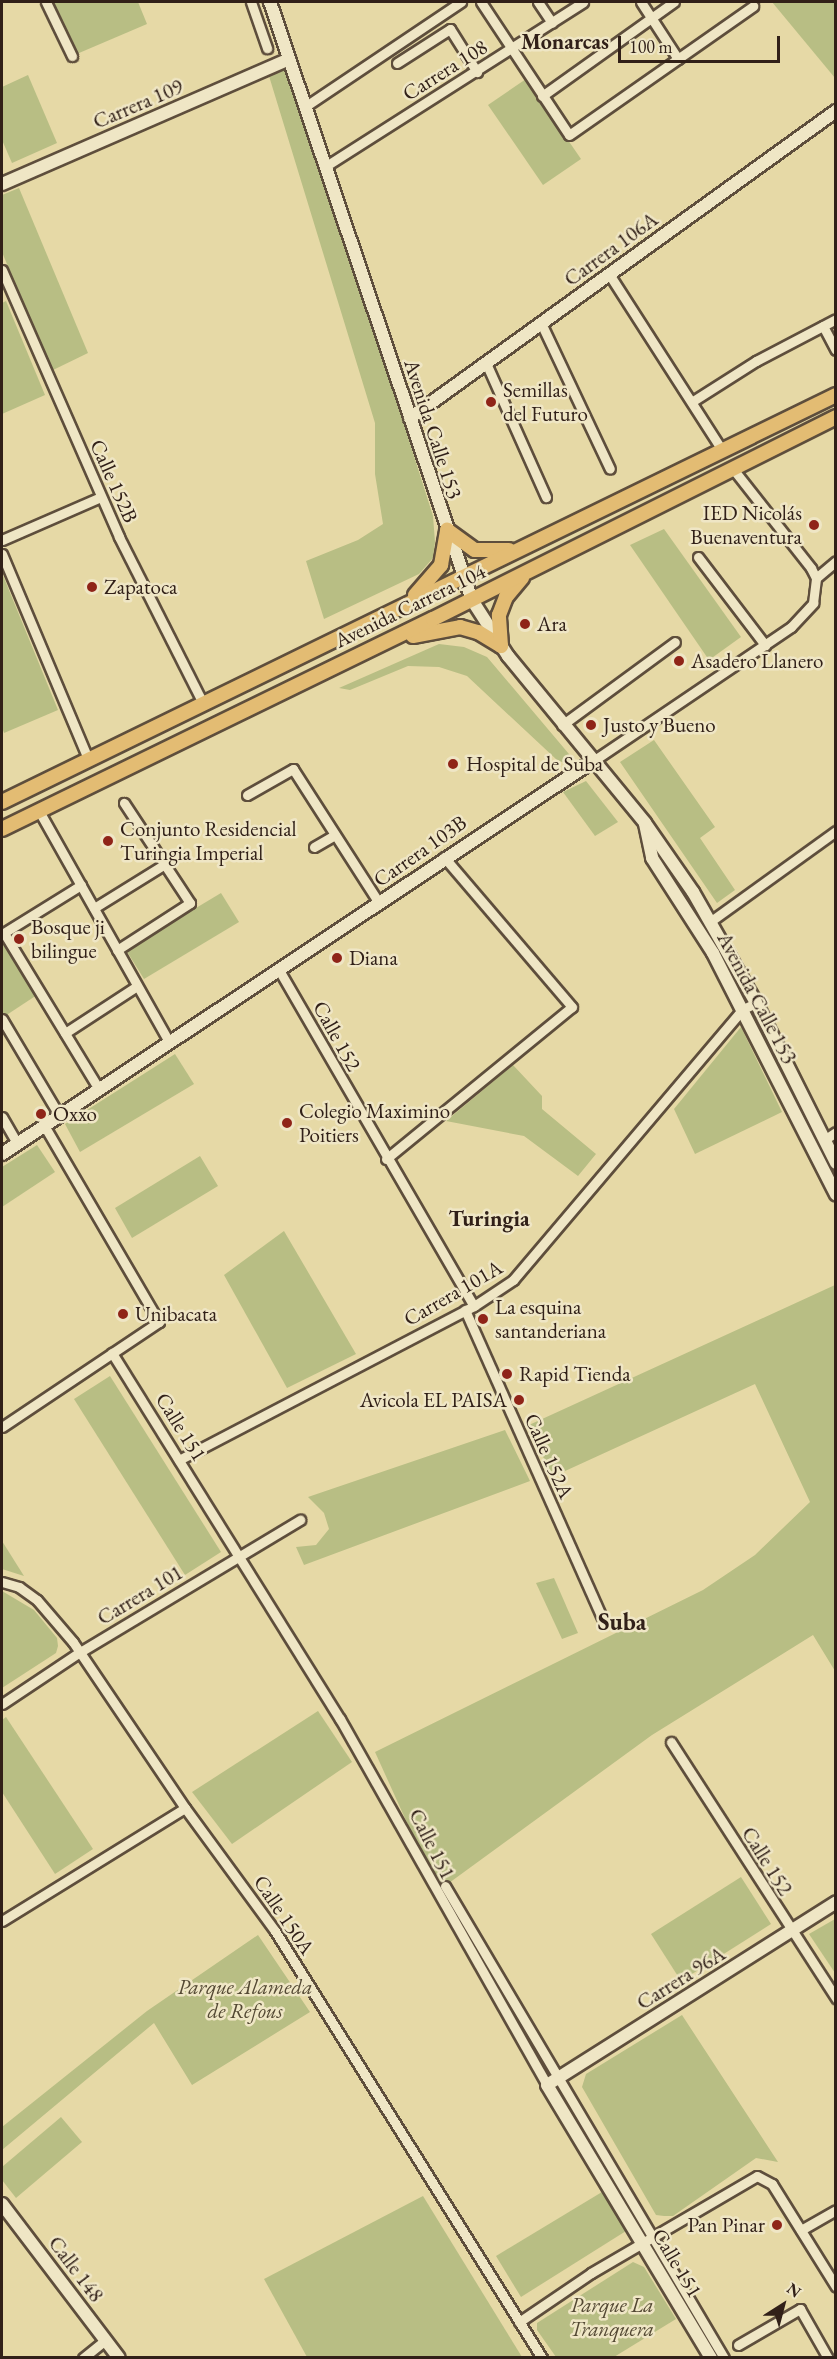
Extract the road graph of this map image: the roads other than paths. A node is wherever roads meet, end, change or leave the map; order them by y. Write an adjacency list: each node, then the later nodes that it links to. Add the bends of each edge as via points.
1 (46, 2): 15 (street)
2 (251, 2): 13 (street)
3 (270, 2): 16 (street, Avenida Calle 153)
4 (461, 2): 21 (street)
5 (481, 2): 14 (street)
6 (538, 2): 12 (street)
7 (583, 2): 12 (street, Carrera 108)
8 (641, 2): 11 (street)
9 (674, 2): 11 (street)
10 (753, 6): 17 (street)
11 (651, 18): 17 (street); 20 (street)
12 (552, 23): 14 (street, Carrera 108)
13 (267, 48)
14 (511, 50): 19 (street, Carrera 108); 20 (street)
15 (72, 56)
16 (290, 59): 21 (street, Avenida Calle 153); 24 (street, Carrera 109)
17 (678, 59): 20 (street, via 569,135)
18 (397, 63): 19 (street, via 450,29)
19 (477, 72): 23 (street, Carrera 108)
20 (542, 96)
21 (306, 106): 23 (street, Avenida Calle 153)
22 (836, 111): 26 (street, Carrera 106A)
23 (326, 166): 35 (street, Avenida Calle 153)
24 (2, 184)
25 (2, 270): 39 (street, Calle 152B)
26 (609, 274): 28 (street, Carrera 106A); 33 (street)
27 (836, 319): 29 (street)
28 (541, 323): 31 (street, Carrera 106A); 37 (street)
29 (823, 326): 30 (street); 33 (street, via 756,361)
30 (836, 350)
31 (486, 363): 35 (street, Carrera 106A); 40 (street)
32 (836, 395): 36 (main road, Avenida Carrera 104)
33 (693, 402): 36 (street)
34 (836, 417): 38 (main road, Avenida Carrera 104)
35 (410, 418): 41 (street, Avenida Calle 153)
36 (722, 450): 43 (main road, Avenida Carrera 104)
37 (610, 469)
38 (734, 470): 47 (main road, Avenida Carrera 104); 48 (street)
39 (101, 497): 42 (street); 56 (street, Calle 152B)
40 (546, 497)
41 (447, 530): 43 (main road, via 482,552); 49 (street, Avenida Calle 153); 51 (main road, via 444,558 438,571)
42 (2, 540)
43 (523, 547): 49 (main road, Avenida Carrera 104)
44 (2, 554): 58 (street)
45 (698, 557): 54 (street)
46 (836, 561): 48 (street)
47 (526, 573): 50 (main road, Avenida Carrera 104); 55 (main road, via 502,606 497,628)
48 (816, 578): 54 (street, Carrera 103B, via 813,603 805,614)
49 (462, 579): 50 (street, Avenida Calle 153); 51 (main road, Avenida Carrera 104)
50 (472, 600): 53 (main road, Avenida Carrera 104); 55 (street, Avenida Calle 153)
51 (399, 607): 56 (main road, Avenida Carrera 104)
52 (675, 642): 57 (street)
53 (380, 645): 55 (main road, via 460,627 478,632); 63 (main road, Avenida Carrera 104)
54 (765, 645): 59 (street, Carrera 103B)
55 (501, 646): 57 (street, Avenida Calle 153)
56 (203, 703): 58 (main road, Avenida Carrera 104)
57 (562, 725): 59 (street, Avenida Calle 153)
58 (88, 759): 61 (main road, Avenida Carrera 104)
59 (593, 761): 64 (street, Avenida Calle 153); 69 (street, Carrera 103B)
60 (248, 795): 67 (street, via 293,769)
61 (2, 802)
62 (124, 803): 70 (street)
63 (39, 811): 65 (main road, Avenida Carrera 104); 71 (street)
64 (645, 823): 74 (street, Avenida Calle 153); 80 (street, Avenida Calle 153, via 652,858 705,940)
65 (2, 829)
66 (836, 831): 74 (street)
67 (335, 835): 68 (street); 72 (street)
68 (314, 847)
69 (444, 857): 72 (street, Carrera 103B); 92 (street, via 572,1007)
70 (165, 864): 73 (street); 76 (street, via 190,905)
71 (81, 885): 73 (street); 75 (street)
72 (379, 903): 77 (street, Carrera 103B)
73 (94, 908): 76 (street)
74 (711, 921): 79 (street, Avenida Calle 153)
75 (3, 934): 82 (street)
76 (117, 950): 78 (street)
77 (279, 970): 83 (street, Carrera 103B); 92 (street, Calle 152)
78 (137, 986): 82 (street); 83 (street)
79 (756, 1003): 80 (street, Carrera 101A); 89 (street, Avenida Calle 153)
80 (743, 1009): 94 (street, Avenida Calle 153); 95 (street, Carrera 101A, via 606,1166 523,1270)
81 (2, 1019): 85 (street)
82 (65, 1033): 84 (street)
83 (169, 1042): 84 (street, Carrera 103B)
84 (99, 1089): 85 (street, Carrera 103B)
85 (59, 1115): 87 (street, Carrera 103B)
86 (2, 1117): 90 (street)
87 (44, 1125): 90 (street, Carrera 103B); 97 (street, via 159,1322)
88 (836, 1132): 89 (street)
89 (824, 1140): 93 (street, Avenida Calle 153)
90 (17, 1143): 91 (street, Carrera 103B)
91 (2, 1154)
92 (386, 1159): 95 (street, Calle 152)
93 (836, 1163)
94 (836, 1194)
95 (474, 1306): 96 (street, Carrera 101A)
96 (465, 1310): 99 (street, Carrera 101A); 103 (street, Calle 152A)
97 (112, 1353): 98 (street); 99 (street, Calle 151)
98 (2, 1426)
99 (179, 1460): 101 (street, Calle 151)
100 (300, 1520): 101 (street, Carrera 101)
101 (239, 1557): 104 (street, Carrera 101); 113 (street, Calle 151, via 340,1719)
102 (2, 1582): 104 (street, Calle 150A, via 19,1587 37,1600)
103 (600, 1616)
104 (80, 1652): 105 (street, Carrera 101); 107 (street, Calle 150A)
105 (2, 1704)
106 (670, 1742): 111 (street, Calle 152)
107 (185, 1808): 110 (street); 119 (street, Calle 150A, via 275,1931)
108 (445, 1886): 113 (street, Calle 151)
109 (836, 1902): 111 (street, Carrera 96A)
110 (2, 1922)
111 (791, 1932): 112 (street, Calle 152); 113 (street, Carrera 96A)
112 (836, 1998)
113 (553, 2082): 117 (street, Calle 151)
114 (2, 2204): 120 (street, Calle 148)
115 (836, 2210): 116 (street)
116 (801, 2230): 117 (street, via 763,2176 751,2178); 118 (street)
117 (648, 2241): 119 (street); 125 (street, Calle 151); 126 (street, Calle 151)
118 (836, 2288)
119 (519, 2322): 124 (street, Calle 150A)
120 (105, 2340): 122 (street); 123 (street, Calle 148)
121 (738, 2345): 127 (street, via 800,2309)
122 (83, 2358)
123 (119, 2358)
124 (542, 2358)
125 (711, 2358)
126 (724, 2358)
127 (828, 2358)

